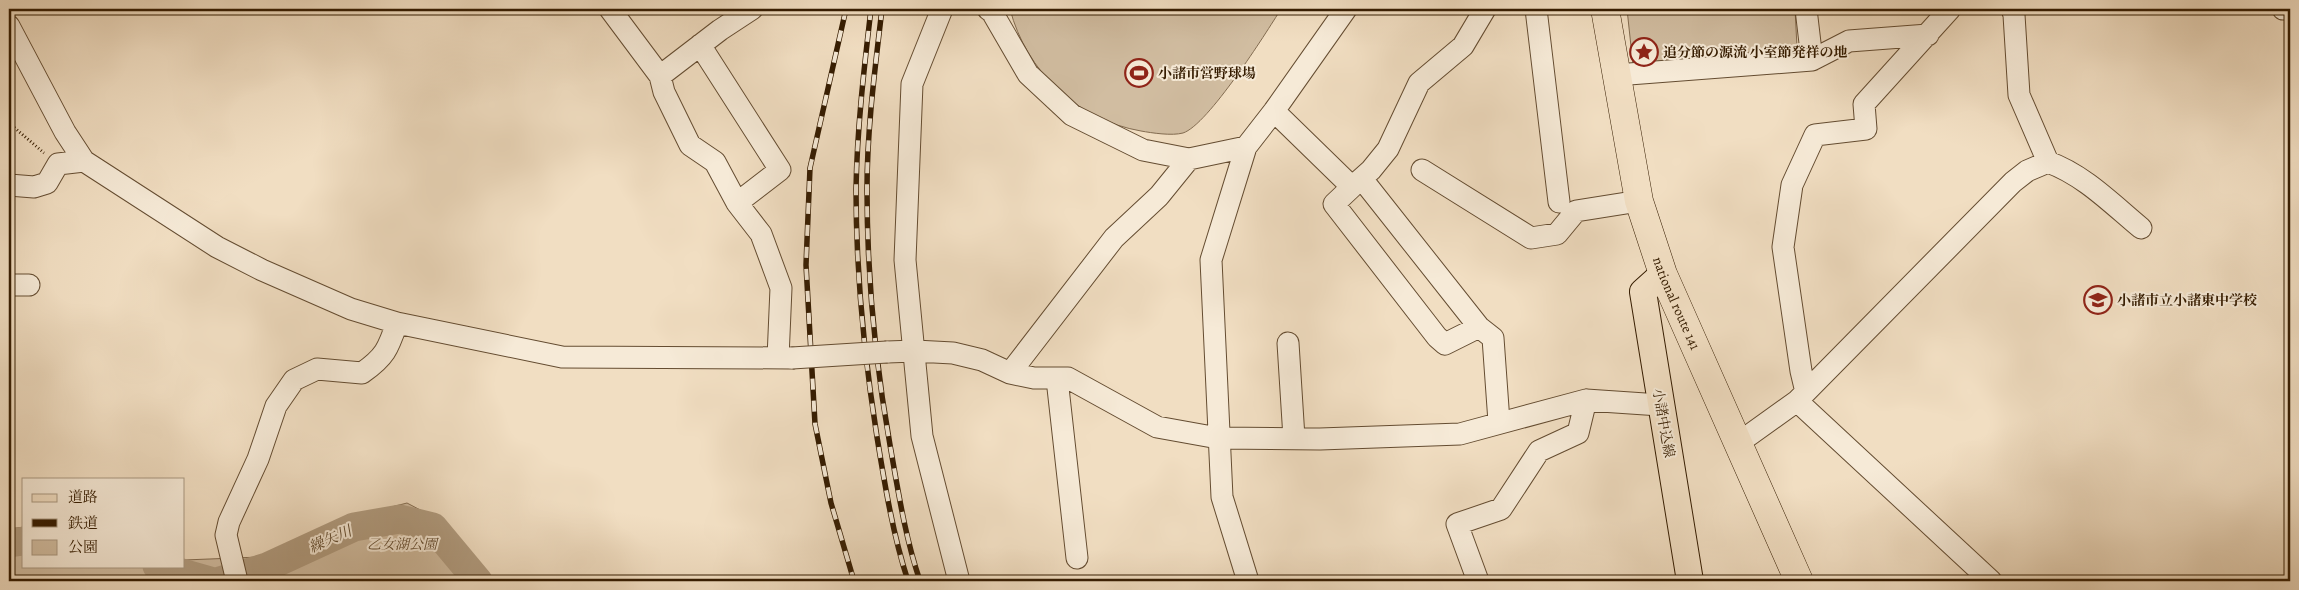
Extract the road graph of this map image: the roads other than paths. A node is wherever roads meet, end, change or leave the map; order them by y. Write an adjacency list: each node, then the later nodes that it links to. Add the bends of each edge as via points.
1 (610, 9): 17 (street)
2 (752, 9): 14 (street)
3 (942, 9): 34 (street, via 912,84 905,260)
4 (1346, 9): 18 (street)
5 (1485, 9): 24 (street, via 1463,46 1419,83 1388,149)
6 (1536, 9): 27 (street)
7 (1605, 9): 16 (highway, national route 141)
8 (1806, 9): 15 (street)
9 (1950, 9): 13 (street)
10 (2012, 9): 22 (street, via 2019,95)
11 (990, 10): 20 (street, via 1028,74 1072,115 1144,150)
12 (9, 26): 21 (street, via 65,132)
13 (1928, 36): 15 (street, via 1849,41); 38 (street, via 1864,104 1866,129 1815,135 1792,184 1783,247 1801,371)
14 (700, 45): 17 (street); 28 (street, via 780,170)
15 (1812, 60): 16 (street)
16 (1616, 75): 26 (highway, national route 141)
17 (660, 76): 28 (street, via 664,92 690,145 714,162)
18 (1274, 111): 19 (street); 24 (street)
19 (1246, 147): 20 (street); 42 (street, via 1211,260)
20 (1189, 159): 36 (street, via 1159,196 1114,238)
21 (84, 161): 25 (street, via 58,164 47,183 34,187); 31 (street, via 216,247 350,309)
22 (2048, 162): 29 (street, via 2083,180); 38 (street, via 2027,171 2013,182)
23 (1422, 170): 26 (street, via 1531,238 1557,234 1576,211)
24 (1357, 183): 32 (street); 32 (street, via 1334,204 1437,337 1444,344)
25 (9, 185)
26 (1639, 201): 30 (highway, national route 141)
27 (1559, 202)
28 (737, 204): 35 (street, via 761,234 781,288)
29 (2141, 228)
30 (1663, 274): 40 (main road, 小諸中込線, via 1643,292); 44 (highway, national route 141)
31 (397, 323): 35 (street, via 562,357); 46 (street, via 380,360 362,373 317,369 294,380 276,406 226,535)
32 (1479, 327): 41 (street, via 1493,338)
33 (1288, 343): 43 (street)
34 (915, 351): 35 (street, bridge); 36 (street, via 953,353 982,360); 47 (street, via 922,436)
35 (785, 358)
36 (1010, 373): 37 (street)
37 (1057, 378): 42 (street, via 1068,378 1157,427); 45 (street)
38 (1801, 396): 44 (street); 52 (street)
39 (1586, 400): 40 (street); 41 (street); 49 (street, via 1578,433 1539,451 1501,509 1457,524)
40 (1660, 405): 50 (main road, 小諸中込線)
41 (1499, 422): 43 (street, via 1460,434)
42 (1218, 438): 43 (street); 48 (street, via 1222,497)
43 (1294, 438)
44 (1737, 444): 51 (highway, national route 141)
45 (1077, 558)
46 (237, 581)
47 (959, 581)
48 (1248, 581)
49 (1478, 581)
50 (1690, 581)
51 (1799, 581)
52 (1991, 581)

